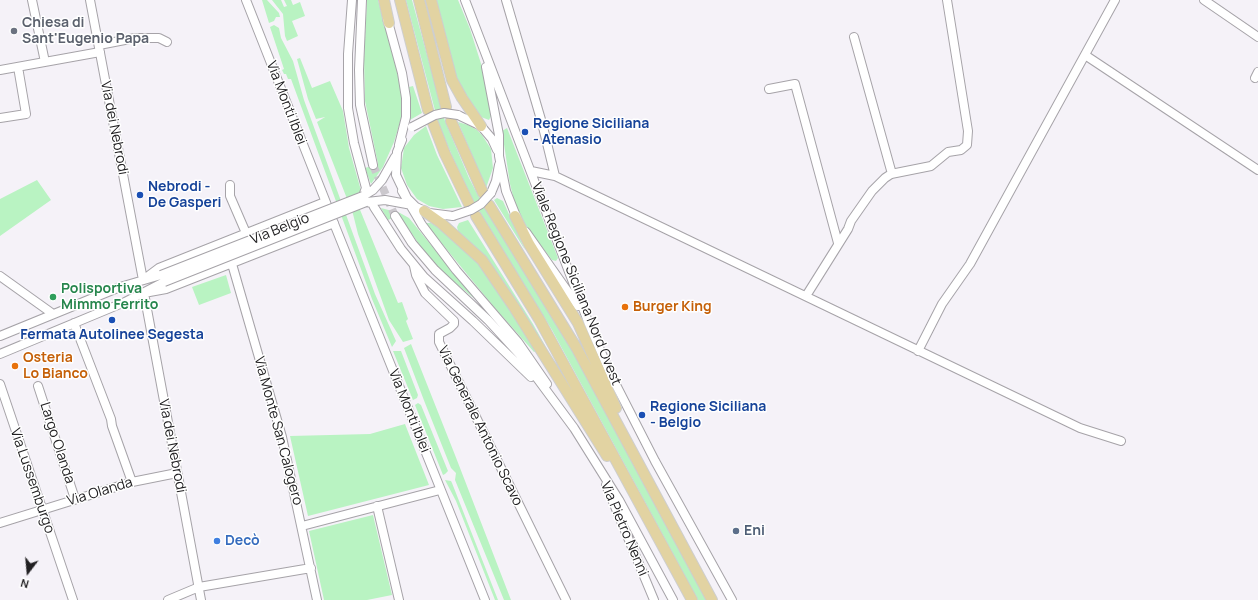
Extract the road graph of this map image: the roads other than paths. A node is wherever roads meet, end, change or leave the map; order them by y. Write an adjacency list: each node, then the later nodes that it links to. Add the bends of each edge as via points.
1 (32, 0): 22 (street)
2 (90, 0): 20 (street, Via dei Nebrodi)
3 (246, 0): 42 (street, Via Monti Iblei)
4 (352, 0): 41 (street, via 348,108 366,188)
5 (362, 0): 34 (street, via 360,99)
6 (383, 0): 15 (main road)
7 (400, 0): 27 (main road)
8 (419, 0): 26 (main road)
9 (431, 0): 31 (main road, via 452,80)
10 (465, 0): 16 (street, Viale Regione Siciliana Nord Ovest)
11 (506, 0): 38 (street, via 542,123)
12 (947, 0): 37 (street, via 968,131 967,145 961,150 948,152 930,166)
13 (1115, 0): 21 (street)
14 (1204, 0): 18 (street)
15 (389, 23): 32 (street, via 406,98 406,117)
16 (480, 37): 33 (street, via 496,114); 36 (street, Viale Regione Siciliana Nord Ovest)
17 (854, 37): 37 (street)
18 (1258, 37)
19 (167, 42): 20 (street, via 159,38 135,38)
20 (99, 49): 22 (street); 56 (street, Via dei Nebrodi)
21 (1086, 55): 35 (street); 65 (street, via 970,264 942,304)
22 (45, 62): 23 (street)
23 (18, 67): 24 (street); 28 (street, via 26,114)
24 (0, 70)
25 (769, 89): 51 (street, via 795,84)
26 (446, 107)
27 (428, 110)
28 (0, 118)
29 (454, 118): 31 (street, via 474,121); 32 (street, bridge, via 444,113 412,127); 40 (main road)
30 (432, 123): 43 (main road)
31 (481, 126): 33 (street, via 492,139)
32 (398, 148): 41 (street, Via Belgio, via 382,180); 45 (street, via 396,175 402,190)
33 (499, 156): 40 (street, via 498,174); 48 (street, via 506,191)
34 (373, 165)
35 (1258, 170)
36 (531, 171): 38 (street); 61 (street, Viale Regione Siciliana Nord Ovest)
37 (892, 174): 51 (street, via 872,191)
38 (554, 176): 58 (street)
39 (230, 185): 50 (street, via 230,196)
40 (487, 193): 45 (street, bridge, via 476,207 453,216 440,216)
41 (365, 199): 45 (street, Via Belgio, via 385,200); 53 (street, via 372,203); 55 (street, Via Belgio, bridge)
42 (326, 204): 50 (street, Via Belgio)
43 (469, 204)
44 (489, 205): 79 (main road, Viale Regione Siciliana Nord Ovest, via 576,347)
45 (417, 207): 70 (street, via 421,224 530,358); 82 (main road, via 445,227 482,260)
46 (395, 216): 69 (street, via 422,256 498,330)
47 (476, 216): 82 (main road, via 539,319)
48 (515, 216): 61 (street); 79 (main road, via 529,244 578,324)
49 (334, 222): 52 (street, Via Belgio); 75 (street, Via Monti Iblei)
50 (246, 233): 56 (street, Via Belgio, via 159,268)
51 (838, 243): 58 (street)
52 (232, 264): 57 (street, Via Belgio, via 166,289); 81 (street, Via Monte San Calogero, via 282,437)
53 (414, 266): 69 (street); 91 (street, Via Generale Antonio Scavo, via 425,293 454,321 450,328 439,334 439,342)
54 (0, 276): 59 (street)
55 (163, 279): 56 (street, Via Belgio); 57 (street, Via Belgio)
56 (143, 280): 59 (street, Via Belgio)
57 (144, 293): 60 (street, Via Belgio); 73 (street, Via dei Nebrodi)
58 (806, 296): 65 (street)
59 (53, 314): 62 (street, Via Belgio)
60 (74, 323): 64 (street, Via Belgio); 74 (street)
61 (589, 324): 96 (street, Viale Regione Siciliana Nord Ovest, via 648,449)
62 (26, 326): 63 (street, Via Belgio); 64 (street, via 24,334)
63 (1, 336): 66 (street, Via Belgio, via 7,337 11,343)
64 (32, 340): 66 (street, Via Belgio)
65 (918, 351): 71 (street, via 1080,428)
66 (4, 352)
67 (0, 384): 78 (street, Via Lussemburgo)
68 (38, 386): 76 (street, Largo Olanda)
69 (550, 396): 70 (street)
70 (574, 428): 72 (street)
71 (1121, 441)
72 (594, 459): 92 (street, Via Pietro Nenni); 93 (street, via 619,500)
73 (177, 472): 74 (street, Via Olanda); 84 (street, Via dei Nebrodi)
74 (132, 482): 76 (street, Via Olanda)
75 (440, 490): 77 (street); 90 (street, Via Monti Iblei)
76 (75, 499): 78 (street, Via Olanda)
77 (377, 506): 81 (street); 89 (street)
78 (42, 510): 80 (street, Via Olanda); 85 (street, Via Lussemburgo)
79 (670, 522): 95 (main road, Viale Regione Siciliana Nord Ovest)
80 (0, 523)
81 (302, 526): 83 (street, Via Monte San Calogero)
82 (654, 531): 94 (main road)
83 (311, 568): 84 (street); 88 (street, Via Monte San Calogero)
84 (199, 587): 86 (street); 87 (street, Via dei Nebrodi)
85 (73, 600)
86 (168, 600)
87 (201, 600)
88 (318, 600)
89 (399, 600)
90 (485, 600)
91 (566, 600)
92 (654, 600)
93 (672, 600)
94 (691, 600)
95 (712, 600)
96 (732, 600)

